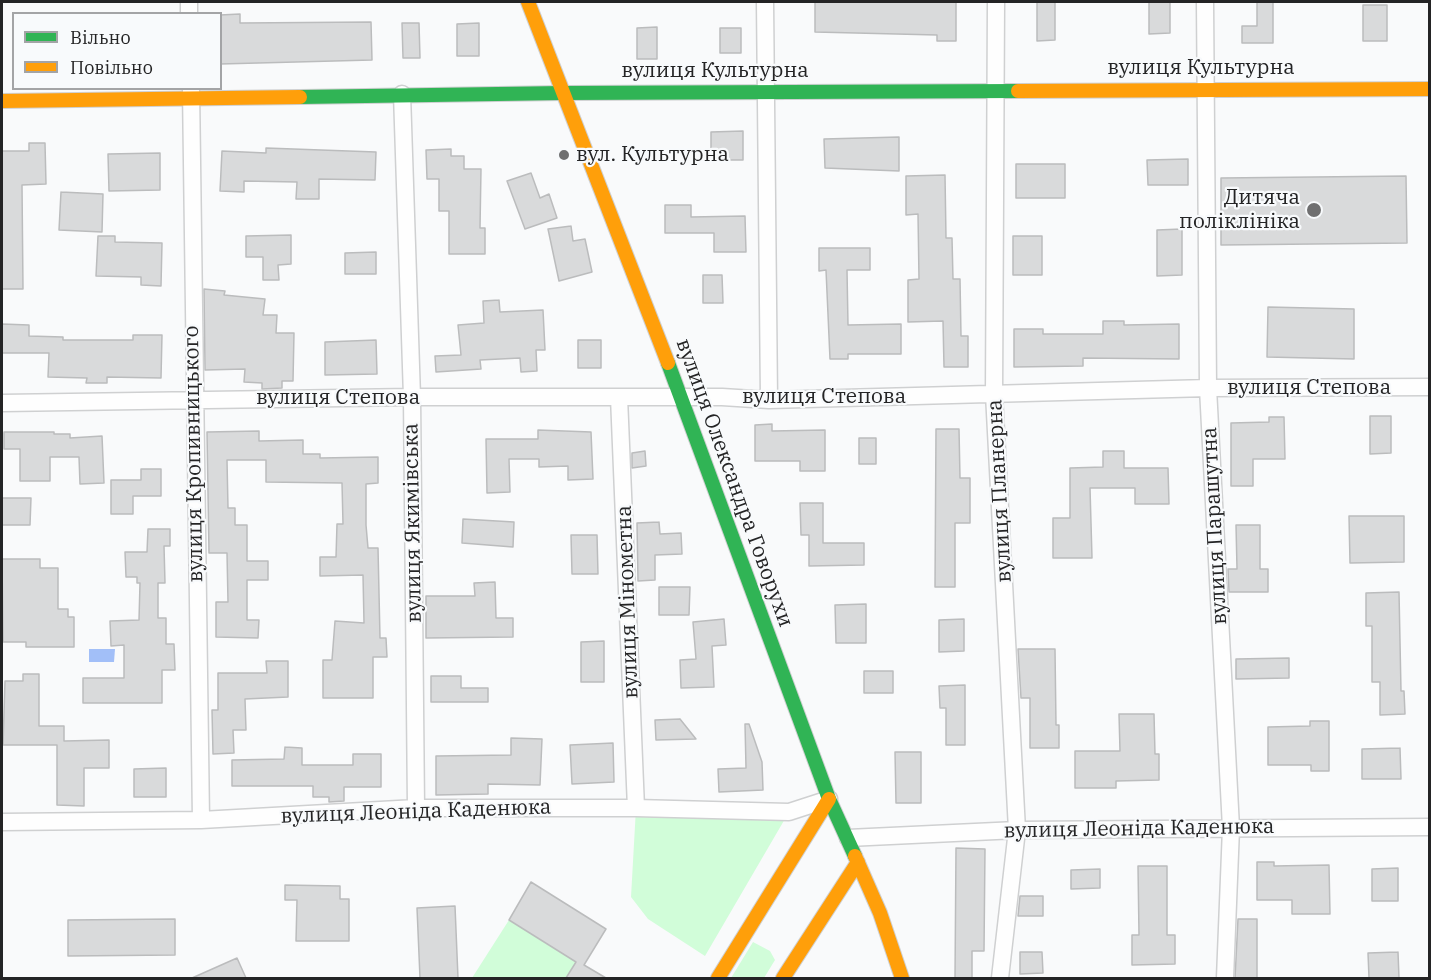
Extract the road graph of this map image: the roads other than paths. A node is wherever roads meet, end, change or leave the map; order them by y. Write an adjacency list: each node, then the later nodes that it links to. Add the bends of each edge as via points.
1 (528, 2): 10 (main road, вулиця Олександра Говорухи)
2 (765, 2): 8 (street)
3 (996, 2): 7 (street, вулиця Планерна)
4 (1205, 2): 5 (street, вулиця Парашутна)
5 (1204, 88): 6 (main road, вулиця Культурна); 7 (main road, вулиця Культурна); 14 (street, вулиця Парашутна)
6 (1430, 89)
7 (997, 90): 8 (main road, вулиця Культурна); 15 (street, вулиця Планерна)
8 (766, 92): 10 (main road, вулиця Культурна); 20 (street)
9 (191, 93): 11 (main road, вулиця Культурна); 12 (main road, вулиця Культурна); 19 (street, вулиця Кропивницького)
10 (563, 93): 11 (main road, вулиця Культурна); 17 (main road, вулиця Олександра Говорухи)
11 (402, 94): 18 (street, вулиця Якимівська)
12 (2, 101)
13 (1430, 387): 14 (street, вулиця Степова)
14 (1208, 388): 15 (street, вулиця Степова); 28 (street, вулиця Парашутна)
15 (994, 394): 20 (street, вулиця Степова); 29 (street, вулиця Планерна)
16 (619, 397): 17 (street, вулиця Степова); 18 (street, вулиця Степова); 24 (street, вулиця Мінометна)
17 (681, 397): 20 (street, вулиця Степова); 22 (main road, вулиця Олександра Говорухи)
18 (412, 398): 19 (street, вулиця Степова); 23 (street, вулиця Якимівська)
19 (193, 399): 21 (street, вулиця Степова); 25 (street, вулиця Кропивницького)
20 (769, 400)
21 (2, 403)
22 (829, 799): 24 (street, вулиця Леоніда Каденюка, via 789,812); 30 (main road, вулиця Олександра Говорухи); 32 (main road)
23 (416, 808): 24 (street, вулиця Леоніда Каденюка); 25 (street, вулиця Леоніда Каденюка)
24 (636, 808)
25 (201, 820): 26 (street, вулиця Леоніда Каденюка)
26 (2, 822)
27 (1430, 827): 28 (street, вулиця Леоніда Каденюка)
28 (1231, 828): 29 (street, вулиця Леоніда Каденюка); 36 (street, вулиця Парашутна)
29 (1017, 830): 30 (street, вулиця Леоніда Каденюка); 35 (street, вулиця Планерна)
30 (848, 838): 31 (main road, вулиця Олександра Говорухи)
31 (858, 862): 33 (main road); 34 (main road, вулиця Олександра Говорухи)
32 (718, 978)
33 (783, 978)
34 (903, 978)
35 (1000, 978)
36 (1225, 978)

